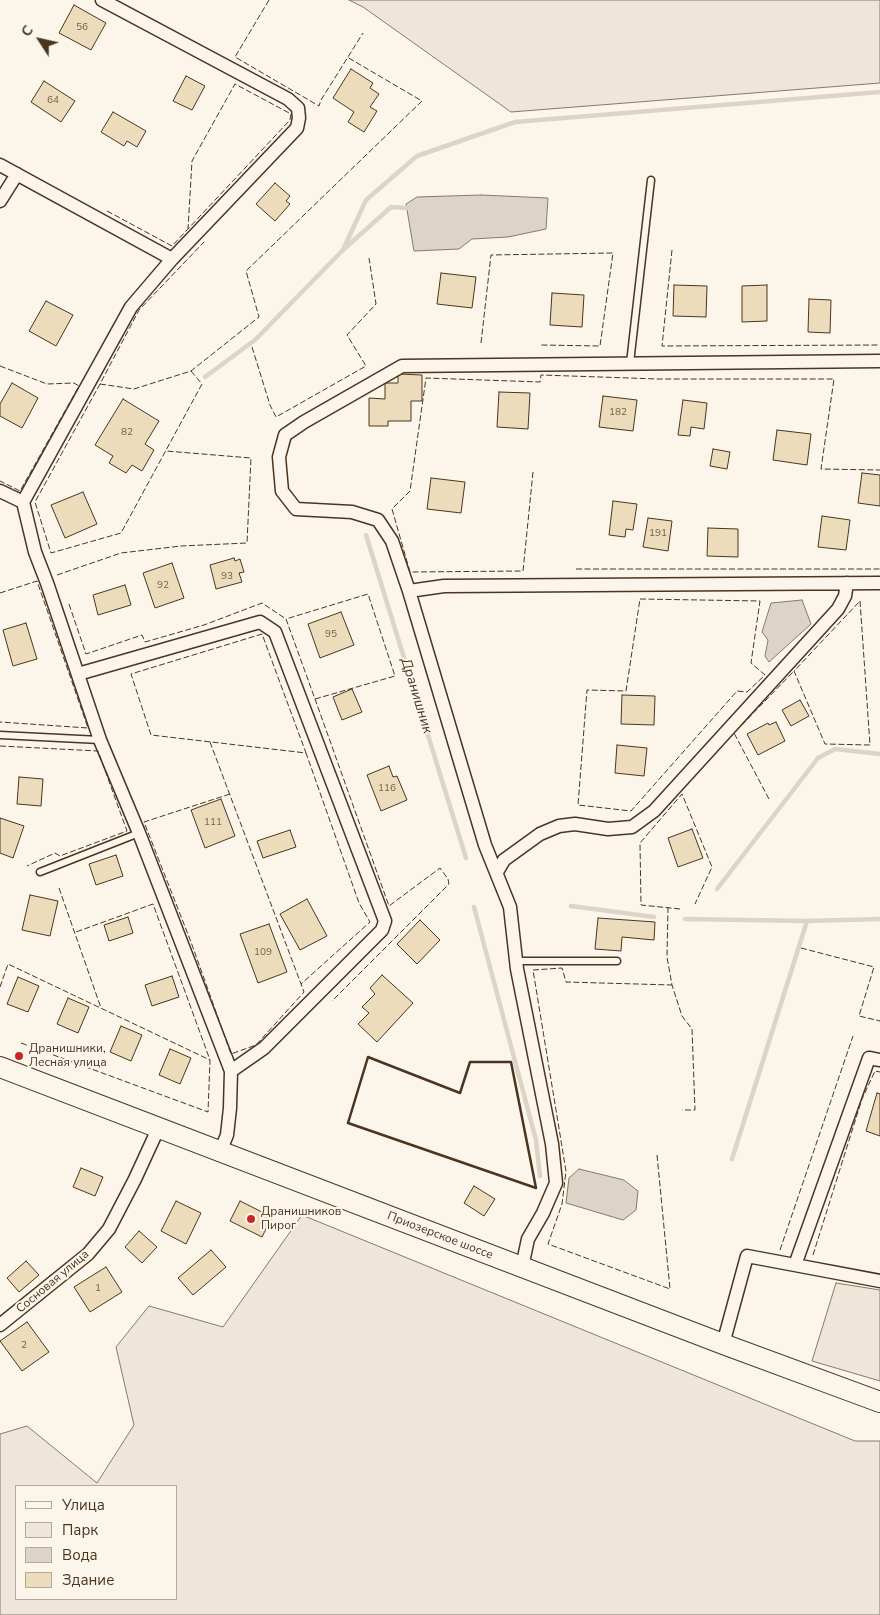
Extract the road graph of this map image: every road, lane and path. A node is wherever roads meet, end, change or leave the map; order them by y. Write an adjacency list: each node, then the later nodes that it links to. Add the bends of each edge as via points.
1 (102, 0): 6 (street, via 288,99 298,108 297,128)
2 (0, 165): 3 (street)
3 (17, 174): 5 (street); 6 (street)
4 (651, 180): 8 (lane)
5 (0, 201)
6 (172, 259): 10 (street, via 130,307)
7 (880, 361): 8 (street)
8 (630, 363): 13 (street, via 402,366 286,435 279,456 282,491 296,509 352,512 378,520 392,541)
9 (0, 491): 10 (street)
10 (23, 502): 14 (street, via 35,552)
11 (847, 583): 12 (street); 13 (street, via 444,586); 19 (street, via 838,609 654,811 632,827 559,826 540,834 504,860)
12 (880, 583)
13 (409, 591): 19 (street, via 485,845)
14 (78, 674): 16 (street); 24 (street, via 260,622 275,632 279,642 385,921 382,930 264,1048)
15 (0, 735): 16 (lane)
16 (100, 740): 17 (street)
17 (138, 833): 18 (lane); 24 (street)
18 (40, 872)
19 (497, 872): 20 (street, via 510,907)
20 (516, 961): 21 (lane); 28 (street, via 552,1144 556,1183 528,1239)
21 (617, 961)
22 (874, 1059): 27 (street)
23 (0, 1068): 25 (main road, Приозерское шоссе)
24 (230, 1071): 26 (street, via 227,1135)
25 (158, 1129): 26 (main road, Приозерское шоссе); 30 (street, Сосновая улица, via 109,1229 88,1254)
26 (220, 1152): 28 (main road, Приозерское шоссе)
27 (796, 1265): 29 (street); 31 (street, via 747,1256)
28 (522, 1267): 31 (main road, Приозерское шоссе)
29 (880, 1281)
30 (0, 1325)
31 (723, 1344): 32 (main road, Приозерское шоссе)
32 (880, 1402)

